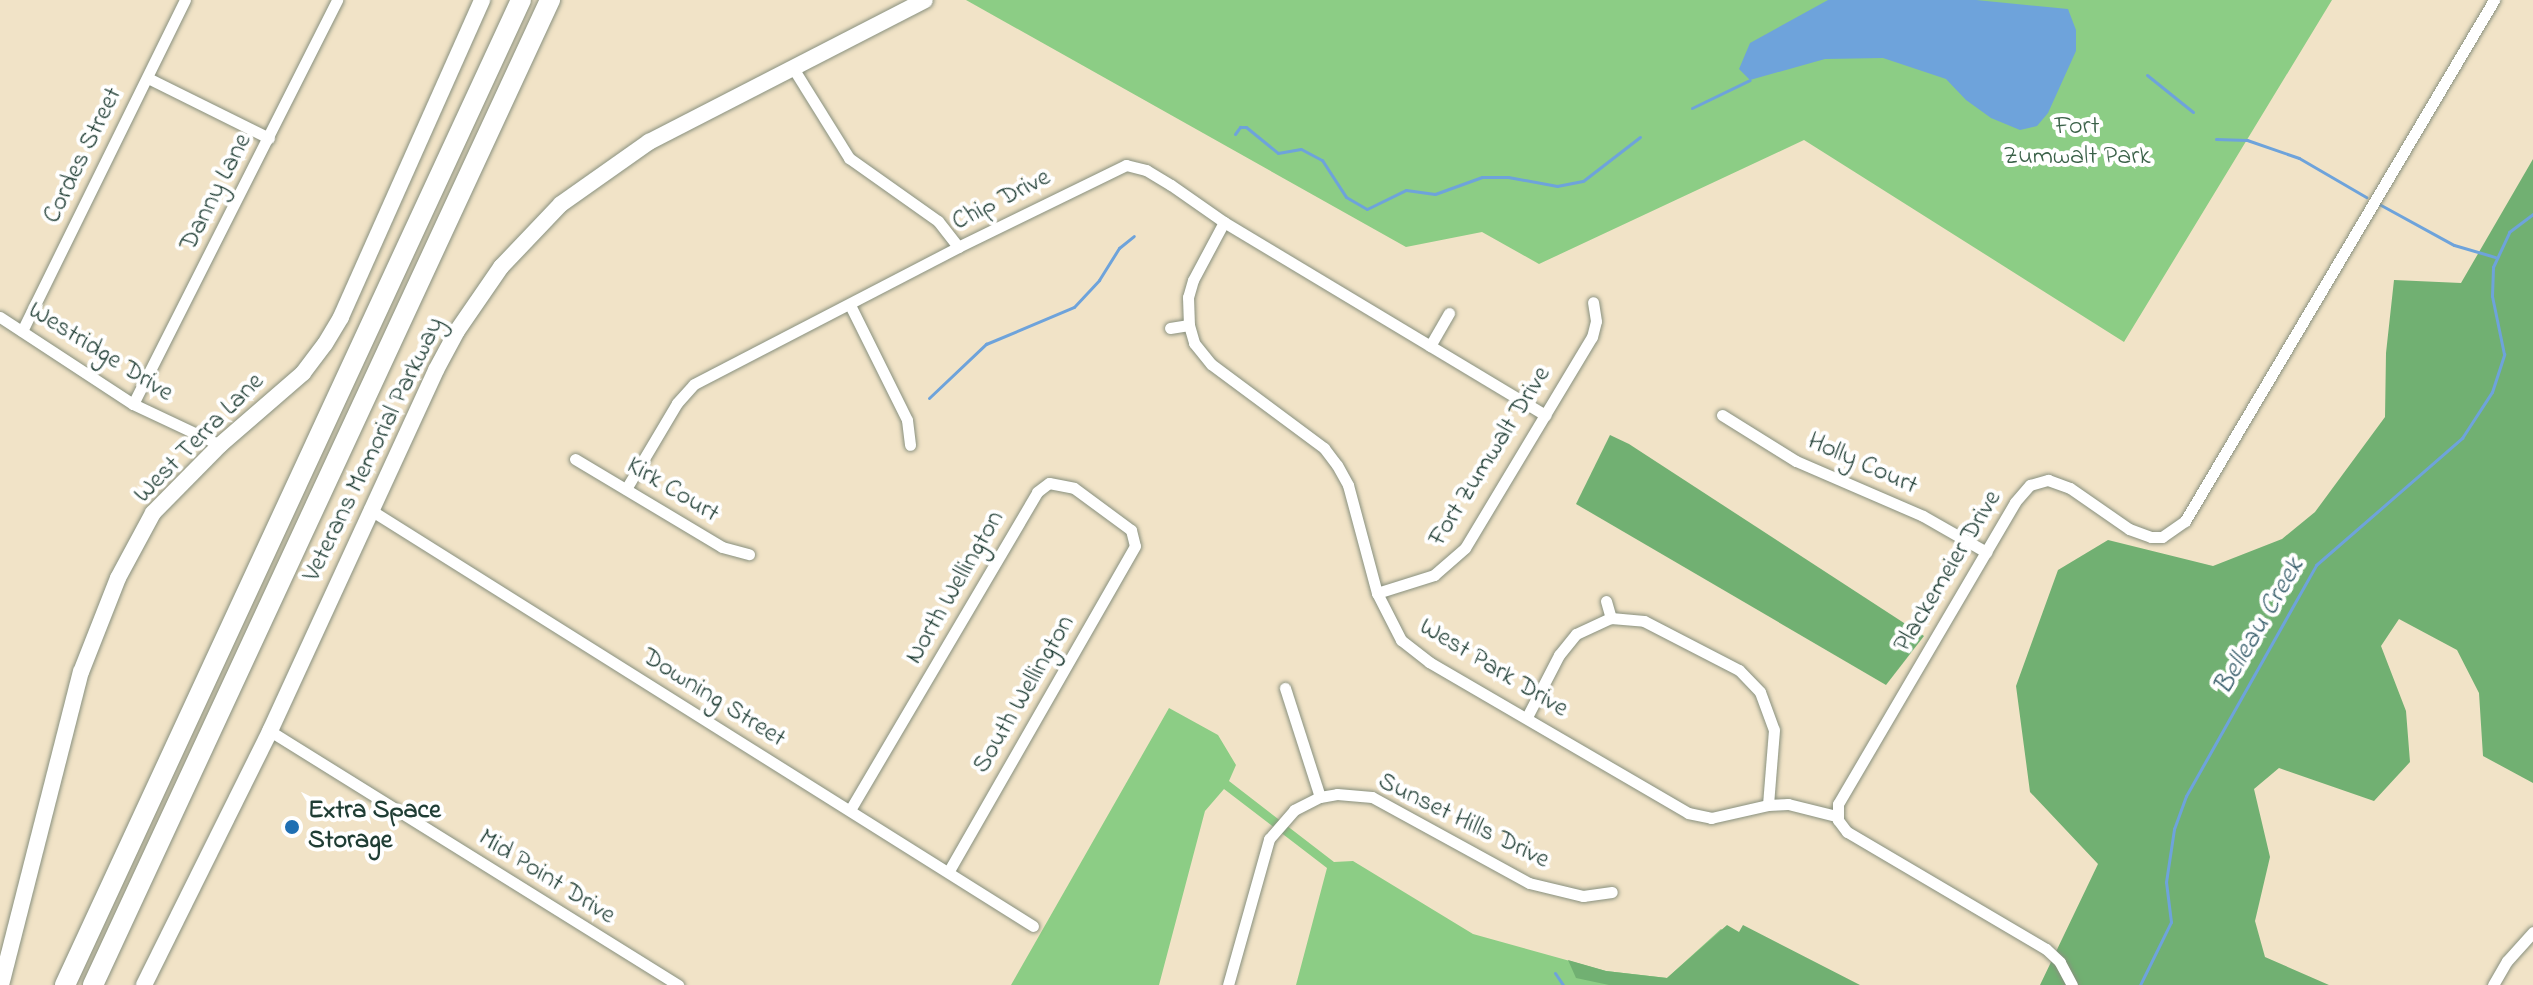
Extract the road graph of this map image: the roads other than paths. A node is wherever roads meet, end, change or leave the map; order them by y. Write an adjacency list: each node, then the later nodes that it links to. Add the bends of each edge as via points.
1 (185, 0): 9 (street, Cordes Street)
2 (337, 0): 10 (street, Danny Lane)
3 (482, 0): 24 (street, West Terra Lane, via 325,344 303,373)
4 (521, 0): 47 (highway)
5 (550, 0): 48 (highway)
6 (925, 0): 8 (street, Veterans Memorial Parkway)
7 (2494, 0): 30 (street, Plackemeier Drive, via 2185,521 2173,532 2151,537 2129,529 2070,488 2037,481 2023,491)
8 (793, 68): 12 (street, via 849,158 938,221); 28 (street, Veterans Memorial Parkway, via 649,142 561,204 520,244 457,331)
9 (148, 78): 10 (street); 19 (street, Cordes Street)
10 (269, 138): 21 (street, Danny Lane)
11 (1224, 222): 12 (street, Chip Drive, via 1146,170 1126,165); 17 (street, via 1193,280); 20 (street, Chip Drive)
12 (958, 247): 14 (street, Chip Drive)
13 (1593, 302): 22 (street, Fort Zumwalt Drive, via 1592,337)
14 (850, 305): 25 (street, via 907,420); 27 (street, Chip Drive, via 694,384)
15 (1449, 313): 20 (street)
16 (0, 317): 19 (street, Westridge Drive)
17 (1189, 325): 18 (street); 32 (street, West Park Drive, via 1194,343 1211,364 1324,448 1337,465 1348,485)
18 (1170, 328)
19 (22, 331): 21 (street, Westridge Drive)
20 (1430, 346): 22 (street, Chip Drive)
21 (133, 404): 24 (street, Westridge Drive)
22 (1545, 415): 32 (street, Fort Zumwalt Drive, via 1460,554 1434,575)
23 (1722, 415): 30 (street, Holly Court, via 1796,461 1923,516)
24 (220, 445): 46 (street, West Terra Lane, via 153,513 113,592 81,672)
25 (910, 445)
26 (575, 459): 27 (street, Kirk Court)
27 (626, 489): 31 (street, Kirk Court, via 722,547)
28 (369, 509): 37 (street, Veterans Memorial Parkway); 40 (street, Downing Street)
29 (1136, 539): 40 (street, North Wellington, via 1074,488 1049,483 1037,492); 42 (street, South Wellington)
30 (1986, 552): 41 (street, Plackemeier Drive, via 1845,788)
31 (749, 554)
32 (1377, 593): 36 (street, West Park Drive, via 1394,631 1411,649)
33 (1606, 601): 34 (street)
34 (1611, 618): 36 (street, via 1589,625 1571,639); 39 (street, via 1649,623 1752,682 1767,705 1774,730)
35 (1285, 688): 38 (street)
36 (1527, 717): 39 (street, West Park Drive, via 1688,813 1724,817)
37 (270, 731): 49 (street, Veterans Memorial Parkway); 50 (street, Mid Point Drive)
38 (1320, 797): 43 (street, Sunset Hills Drive, via 1372,797 1529,883 1583,896); 51 (street, via 1294,810 1263,852)
39 (1768, 805): 41 (street, West Park Drive, via 1788,804)
40 (850, 810): 42 (street, Downing Street)
41 (1836, 816): 52 (street, via 1847,832 2046,949)
42 (949, 871): 44 (street, Downing Street)
43 (1612, 892)
44 (1033, 926)
45 (2533, 932): 53 (street)
46 (1, 985)
47 (65, 985)
48 (93, 985)
49 (144, 985)
50 (678, 985)
51 (1228, 985)
52 (2072, 985)
53 (2493, 985)

